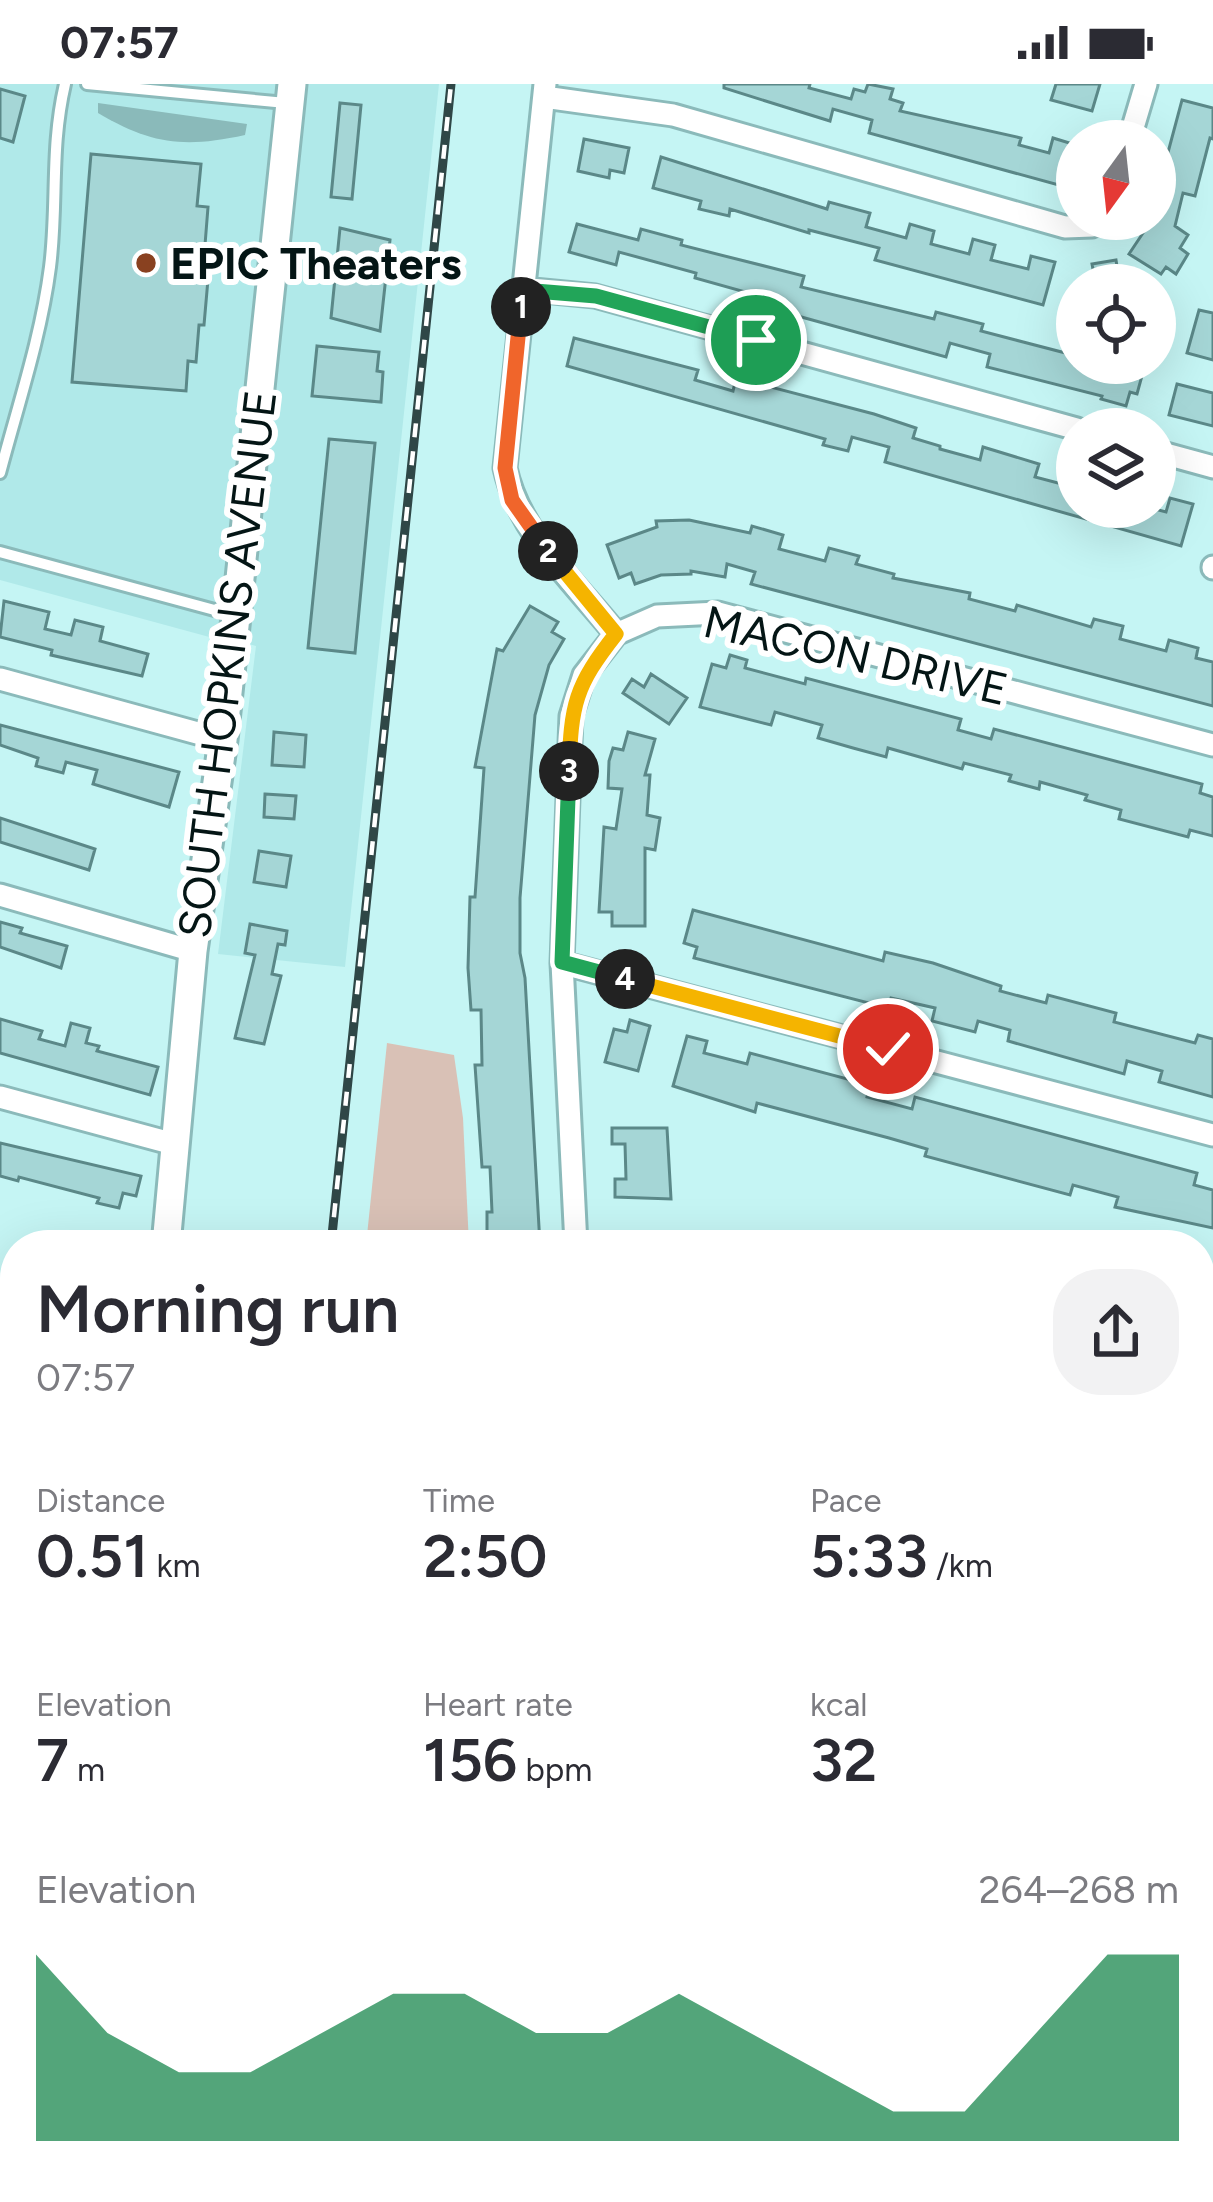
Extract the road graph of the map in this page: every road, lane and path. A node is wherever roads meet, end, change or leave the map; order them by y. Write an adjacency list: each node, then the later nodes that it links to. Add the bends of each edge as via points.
1 (65, 84): 12 (lane, via 54,132 50,265)
2 (87, 84): 5 (lane)
3 (1146, 84): 6 (street)
4 (545, 91): 7 (street, via 673,115); 8 (street)
5 (291, 94): 14 (street, SOUTH HOPKINS AVENUE)
6 (1135, 120)
7 (1056, 224)
8 (523, 290): 9 (street, via 596,296); 15 (street, via 505,468 512,500)
9 (1056, 423)
10 (1176, 457): 11 (street)
11 (1213, 467)
12 (0, 473)
13 (0, 552): 14 (lane)
14 (236, 616): 17 (street, SOUTH HOPKINS AVENUE)
15 (616, 634): 18 (street, MACON DRIVE, via 657,616 718,613); 21 (street, via 584,675 571,716)
16 (0, 680): 17 (street)
17 (223, 740): 20 (street, SOUTH HOPKINS AVENUE)
18 (1213, 745)
19 (0, 895): 20 (street)
20 (193, 951): 24 (street, SOUTH HOPKINS AVENUE)
21 (562, 962): 23 (street); 26 (street)
22 (0, 1097): 24 (street)
23 (1213, 1135)
24 (174, 1144): 25 (street, SOUTH HOPKINS AVENUE)
25 (167, 1230)
26 (575, 1230)

